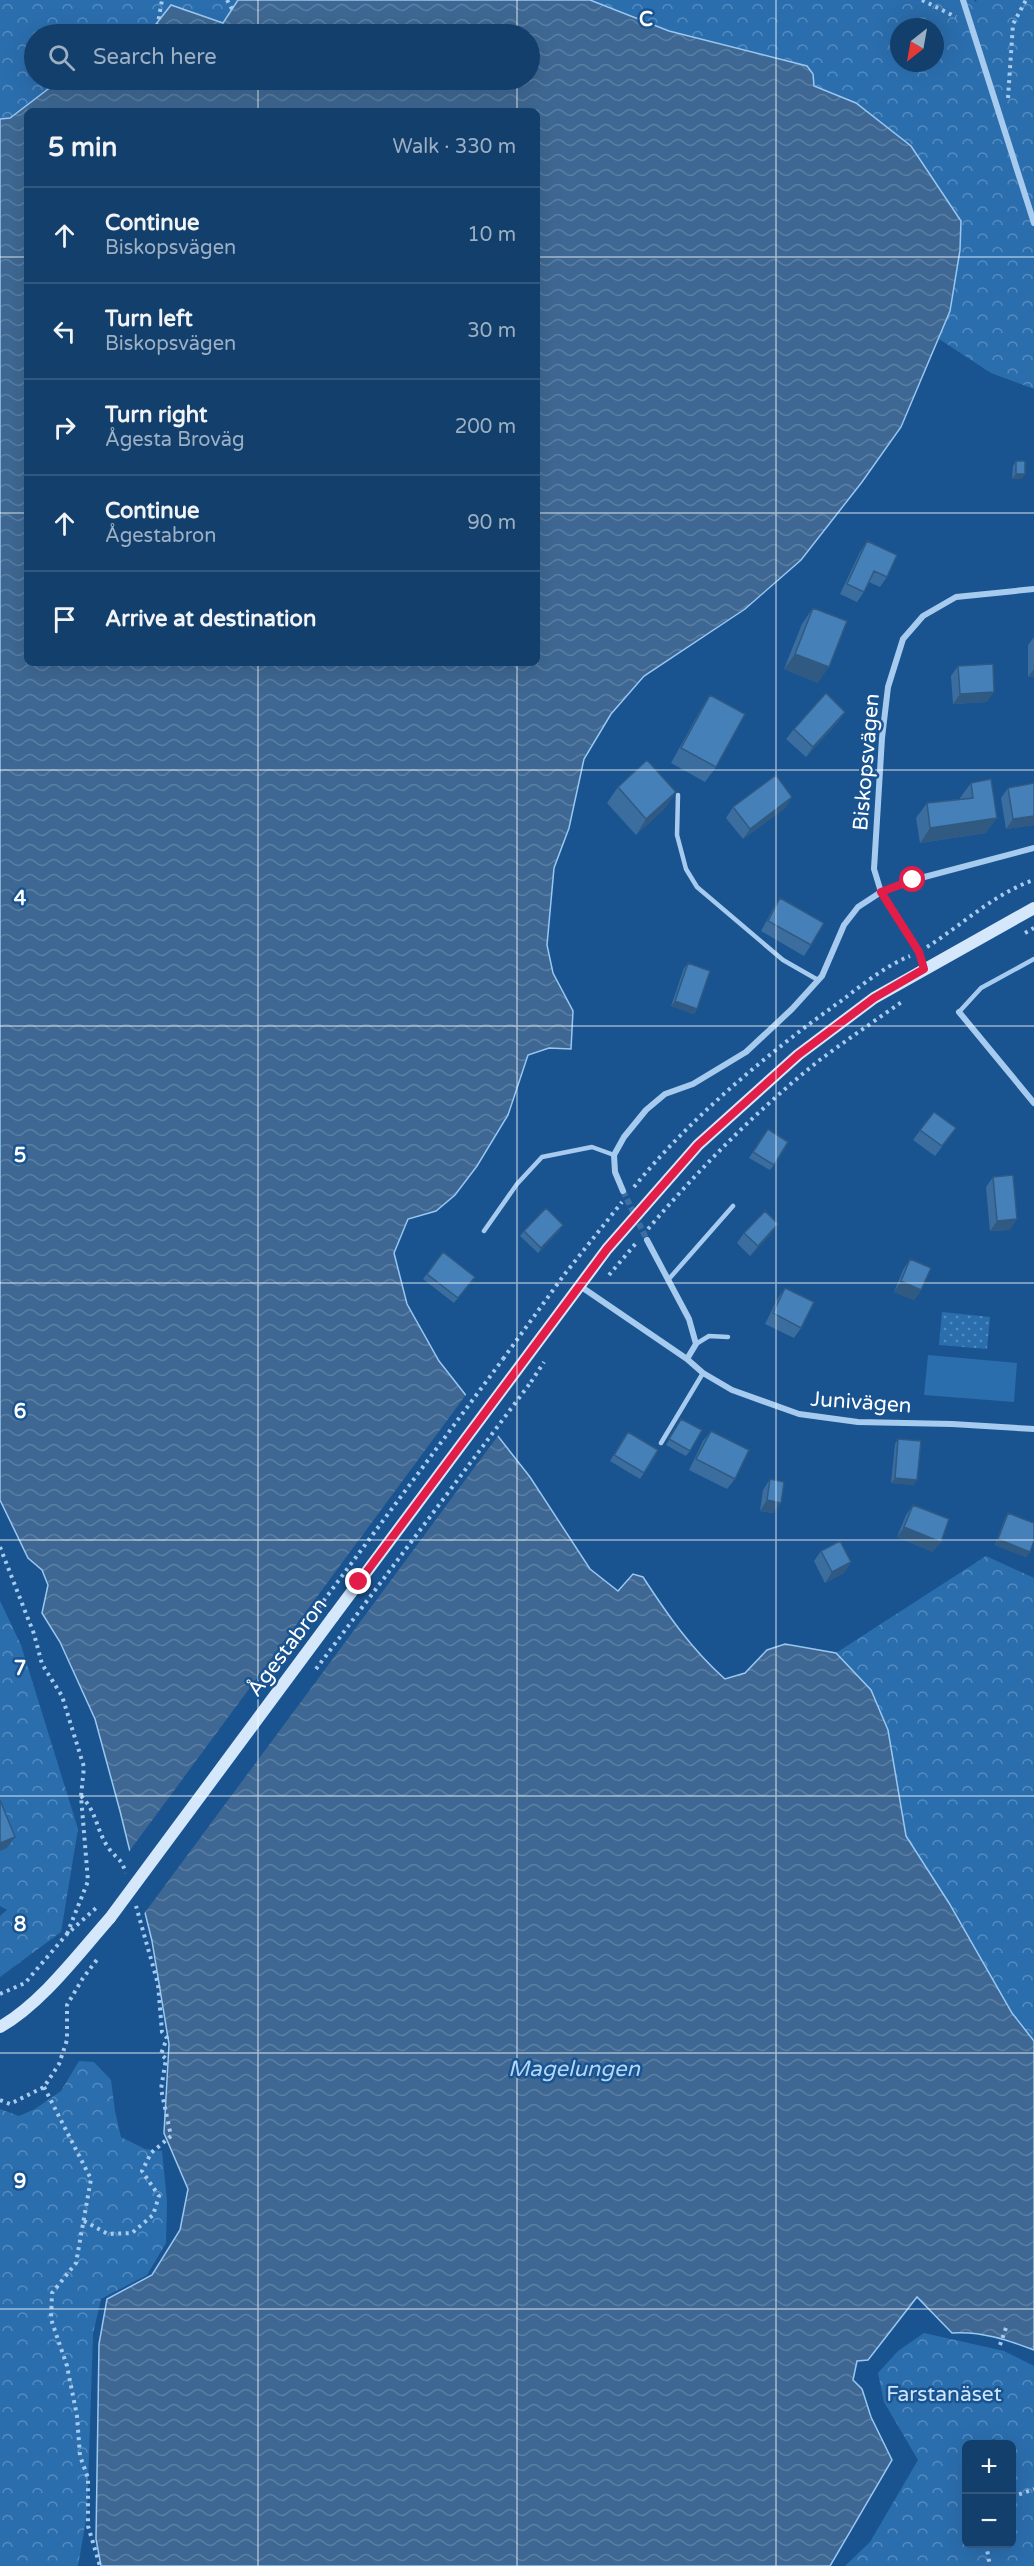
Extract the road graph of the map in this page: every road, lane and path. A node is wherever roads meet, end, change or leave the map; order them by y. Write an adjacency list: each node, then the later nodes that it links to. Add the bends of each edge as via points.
1 (162, 0): 8 (path)
2 (227, 0): 6 (path)
3 (922, 0): 7 (path)
4 (963, 0): 7 (street)
5 (1026, 0): 9 (path, via 1013,24)
6 (231, 9)
7 (970, 23): 10 (street)
8 (158, 24)
9 (1007, 107)
10 (1034, 223)
11 (1034, 589): 15 (street, Biskopsvägen, via 956,597 923,616 903,639 888,687 882,738 874,869)
12 (678, 795): 22 (lane, via 677,835 686,869 697,887 783,960)
13 (1034, 848): 15 (street)
14 (1034, 880): 19 (path, via 1015,887)
15 (881, 892): 19 (street, Biskopsvägen); 22 (street, via 858,907 844,925)
16 (1034, 908): 21 (main road, Ågestabron)
17 (1034, 928): 18 (path)
18 (1022, 934)
19 (919, 952): 21 (street, Biskopsvägen)
20 (1034, 959): 24 (lane, via 981,988)
21 (924, 969): 33 (main road, Ågestabron, via 864,1005 746,1100 651,1196)
22 (819, 981): 26 (street, via 746,1052 693,1084 665,1094 638,1119)
23 (910, 996): 31 (path, via 820,1060 738,1133)
24 (959, 1012): 25 (street)
25 (1034, 1103)
26 (615, 1155): 27 (street, via 615,1172); 29 (lane, via 592,1147 542,1157 517,1184)
27 (623, 1191)
28 (733, 1206): 32 (lane)
29 (484, 1231)
30 (647, 1240): 32 (street)
31 (635, 1244)
32 (668, 1280): 35 (street, via 689,1319)
33 (579, 1286): 36 (street, Junivägen); 52 (main road, Ågestabron, bridge, via 110,1918 53,1982)
34 (728, 1337): 35 (lane, via 709,1336)
35 (696, 1344): 36 (street)
36 (687, 1359): 37 (street, Junivägen)
37 (703, 1373): 39 (street, Junivägen, via 732,1390 799,1414 858,1422); 40 (lane)
38 (531, 1382): 42 (path, bridge)
39 (1034, 1429)
40 (661, 1443)
41 (0, 1547): 43 (path, via 42,1664 62,1696 84,1767)
42 (309, 1679)
43 (81, 1796): 44 (path, via 89,1804 111,1851); 49 (path, via 88,1881)
44 (120, 1858)
45 (144, 1899): 47 (path)
46 (99, 1905): 49 (path)
47 (129, 1918)
48 (143, 1926): 55 (path, via 158,1984 166,2038 161,2054 166,2059 161,2089 171,2136 152,2153 142,2171 159,2196 153,2215 132,2233 108,2234)
49 (67, 1935): 51 (path, via 24,1983)
50 (103, 1952): 53 (path, via 67,2005 67,2040 59,2064)
51 (0, 1994)
52 (0, 2028)
53 (44, 2087): 54 (path, via 10,2104); 55 (path, via 91,2179)
54 (0, 2100)
55 (84, 2221): 61 (path, via 76,2263 52,2293 51,2319 67,2366 77,2416 80,2456 88,2478 88,2526)
56 (1006, 2325): 57 (path)
57 (1000, 2345)
58 (1034, 2489): 59 (path)
59 (1016, 2495)
60 (987, 2548): 62 (path)
61 (100, 2566)
62 (990, 2566)

